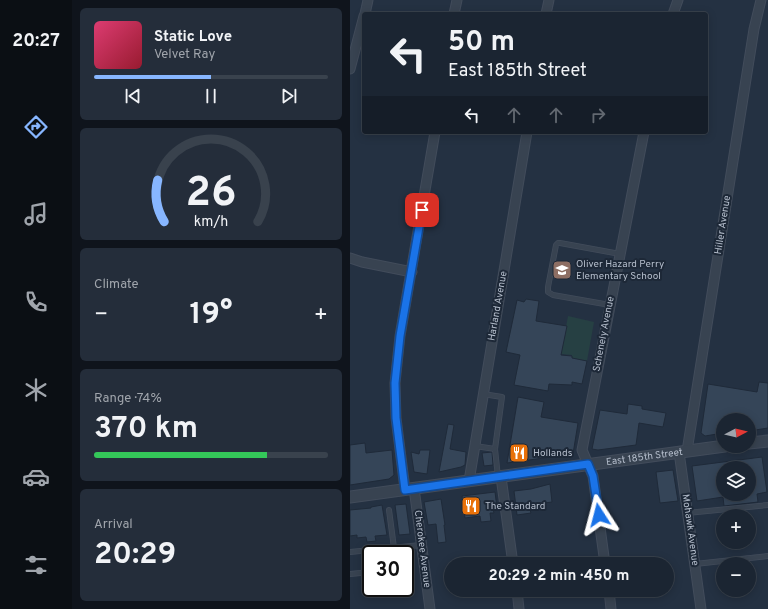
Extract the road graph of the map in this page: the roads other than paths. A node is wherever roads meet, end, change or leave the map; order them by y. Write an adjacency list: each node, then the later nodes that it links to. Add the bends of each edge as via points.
1 (368, 0): 6 (street)
2 (457, 0): 7 (street)
3 (549, 0): 8 (street)
4 (678, 0): 9 (street)
5 (761, 0): 25 (street, Hiller Avenue)
6 (365, 12)
7 (454, 12)
8 (546, 12)
9 (674, 12)
10 (362, 23): 11 (street)
11 (350, 69)
12 (435, 134): 17 (street, Cherokee Avenue)
13 (527, 134): 19 (street, Harland Avenue)
14 (644, 134): 15 (street, Schenely Avenue)
15 (620, 254): 18 (street, Schenely Avenue); 18 (lane, via 560,243 556,245 548,292)
16 (350, 258): 17 (street)
17 (412, 272): 29 (street, Cherokee Avenue, via 400,336 395,383 396,418)
18 (610, 305): 26 (street, Schenely Avenue, via 582,450)
19 (483, 394): 22 (street, Harland Avenue); 24 (lane, via 502,397)
20 (768, 440): 21 (street)
21 (756, 442)
22 (474, 446): 24 (lane); 28 (street, Harland Avenue)
23 (716, 447): 25 (street, East 185th Street)
24 (495, 449): 27 (lane)
25 (683, 451): 26 (street, East 185th Street); 33 (street, Mohawk Avenue)
26 (588, 464): 27 (street, East 185th Street); 41 (street, Schenely Avenue, via 593,476)
27 (500, 477): 28 (street, East 185th Street); 40 (street)
28 (468, 480): 29 (street, East 185th Street)
29 (410, 489): 30 (street, East 185th Street); 35 (street, Cherokee Avenue)
30 (350, 497)
31 (768, 505): 33 (lane)
32 (389, 510): 34 (lane)
33 (688, 513): 42 (street, Mohawk Avenue)
34 (394, 545)
35 (421, 545): 36 (lane); 47 (street, Cherokee Avenue)
36 (414, 546)
37 (350, 552): 38 (lane)
38 (362, 552)
39 (768, 556): 42 (lane)
40 (512, 557)
41 (604, 557)
42 (695, 564): 50 (street, Mohawk Avenue)
43 (362, 573): 44 (lane)
44 (350, 574)
45 (517, 597): 48 (street)
46 (610, 597): 49 (street)
47 (430, 609)
48 (519, 609)
49 (611, 609)
50 (701, 609)

